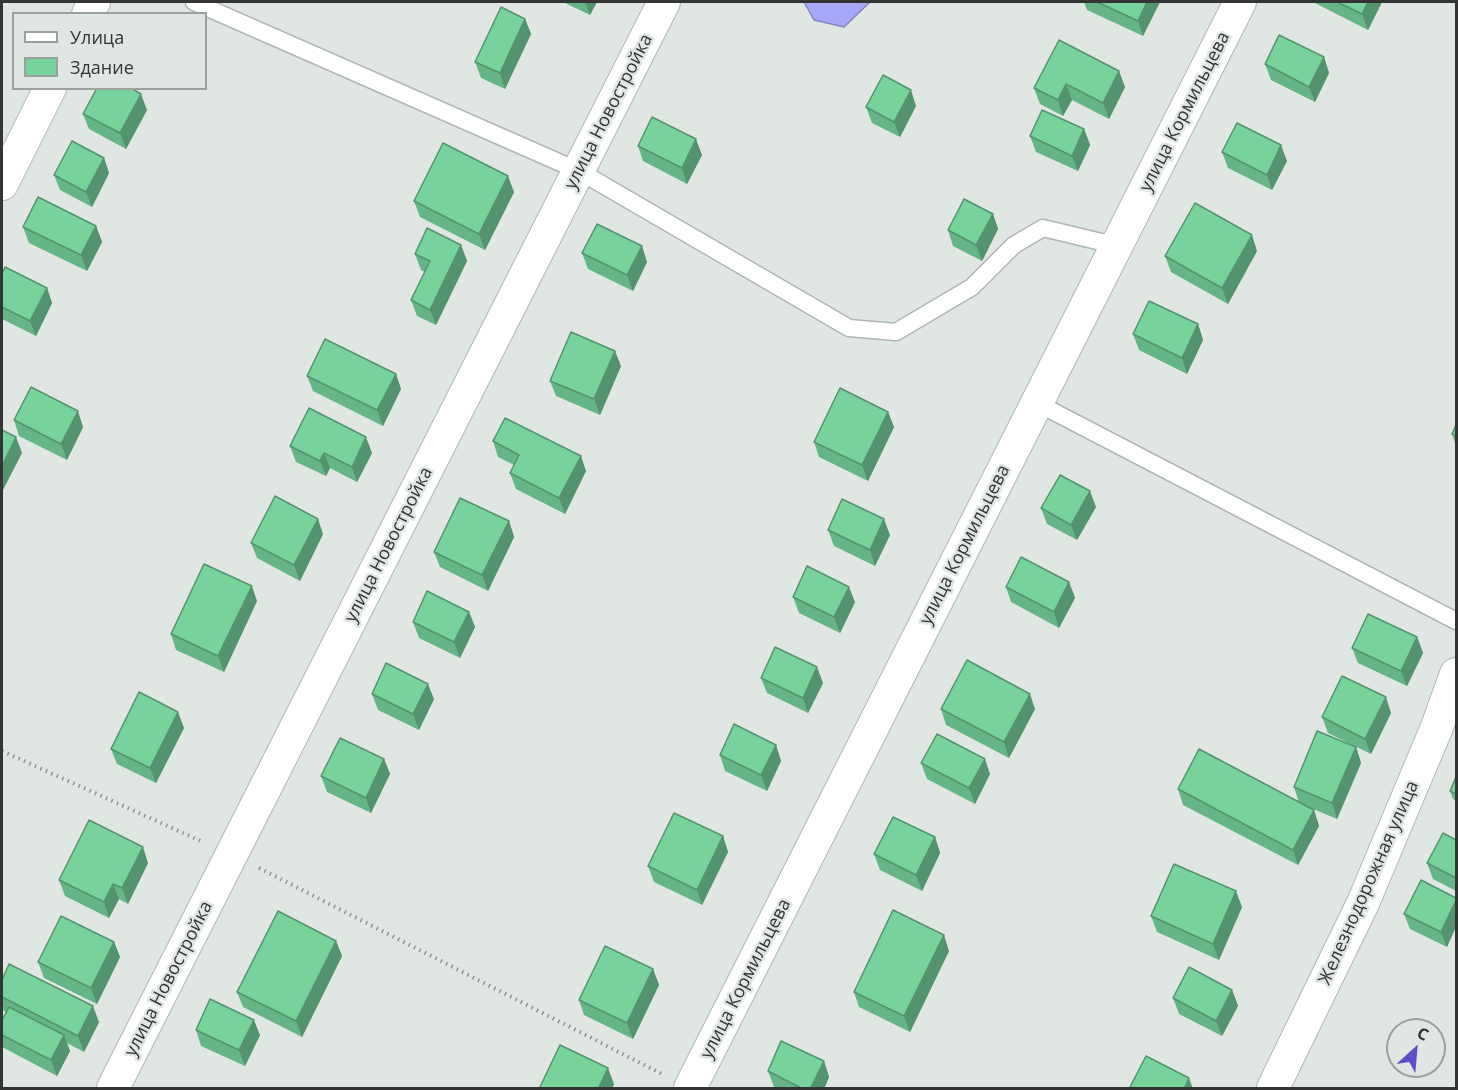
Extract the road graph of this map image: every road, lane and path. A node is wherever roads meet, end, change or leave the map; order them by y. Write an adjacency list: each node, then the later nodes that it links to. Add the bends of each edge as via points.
1 (194, 2): 5 (lane)
2 (664, 2): 5 (street, улица Новостройка)
3 (1240, 2): 7 (street, улица Кормильцева)
4 (49, 90): 6 (street)
5 (579, 171): 7 (lane, via 849,328 896,332 972,287 1014,245 1043,228); 13 (street, улица Новостройка)
6 (2, 184)
7 (1118, 246): 8 (street, улица Кормильцева)
8 (1037, 403): 9 (lane); 14 (street, улица Кормильцева)
9 (1456, 621)
10 (1456, 674): 11 (street, Железнодорожная улица)
11 (1447, 731): 16 (street, Железнодорожная улица)
12 (2, 751): 13 (path)
13 (232, 855): 14 (path); 15 (street, улица Новостройка)
14 (690, 1088)
15 (113, 1089)
16 (1274, 1089)

